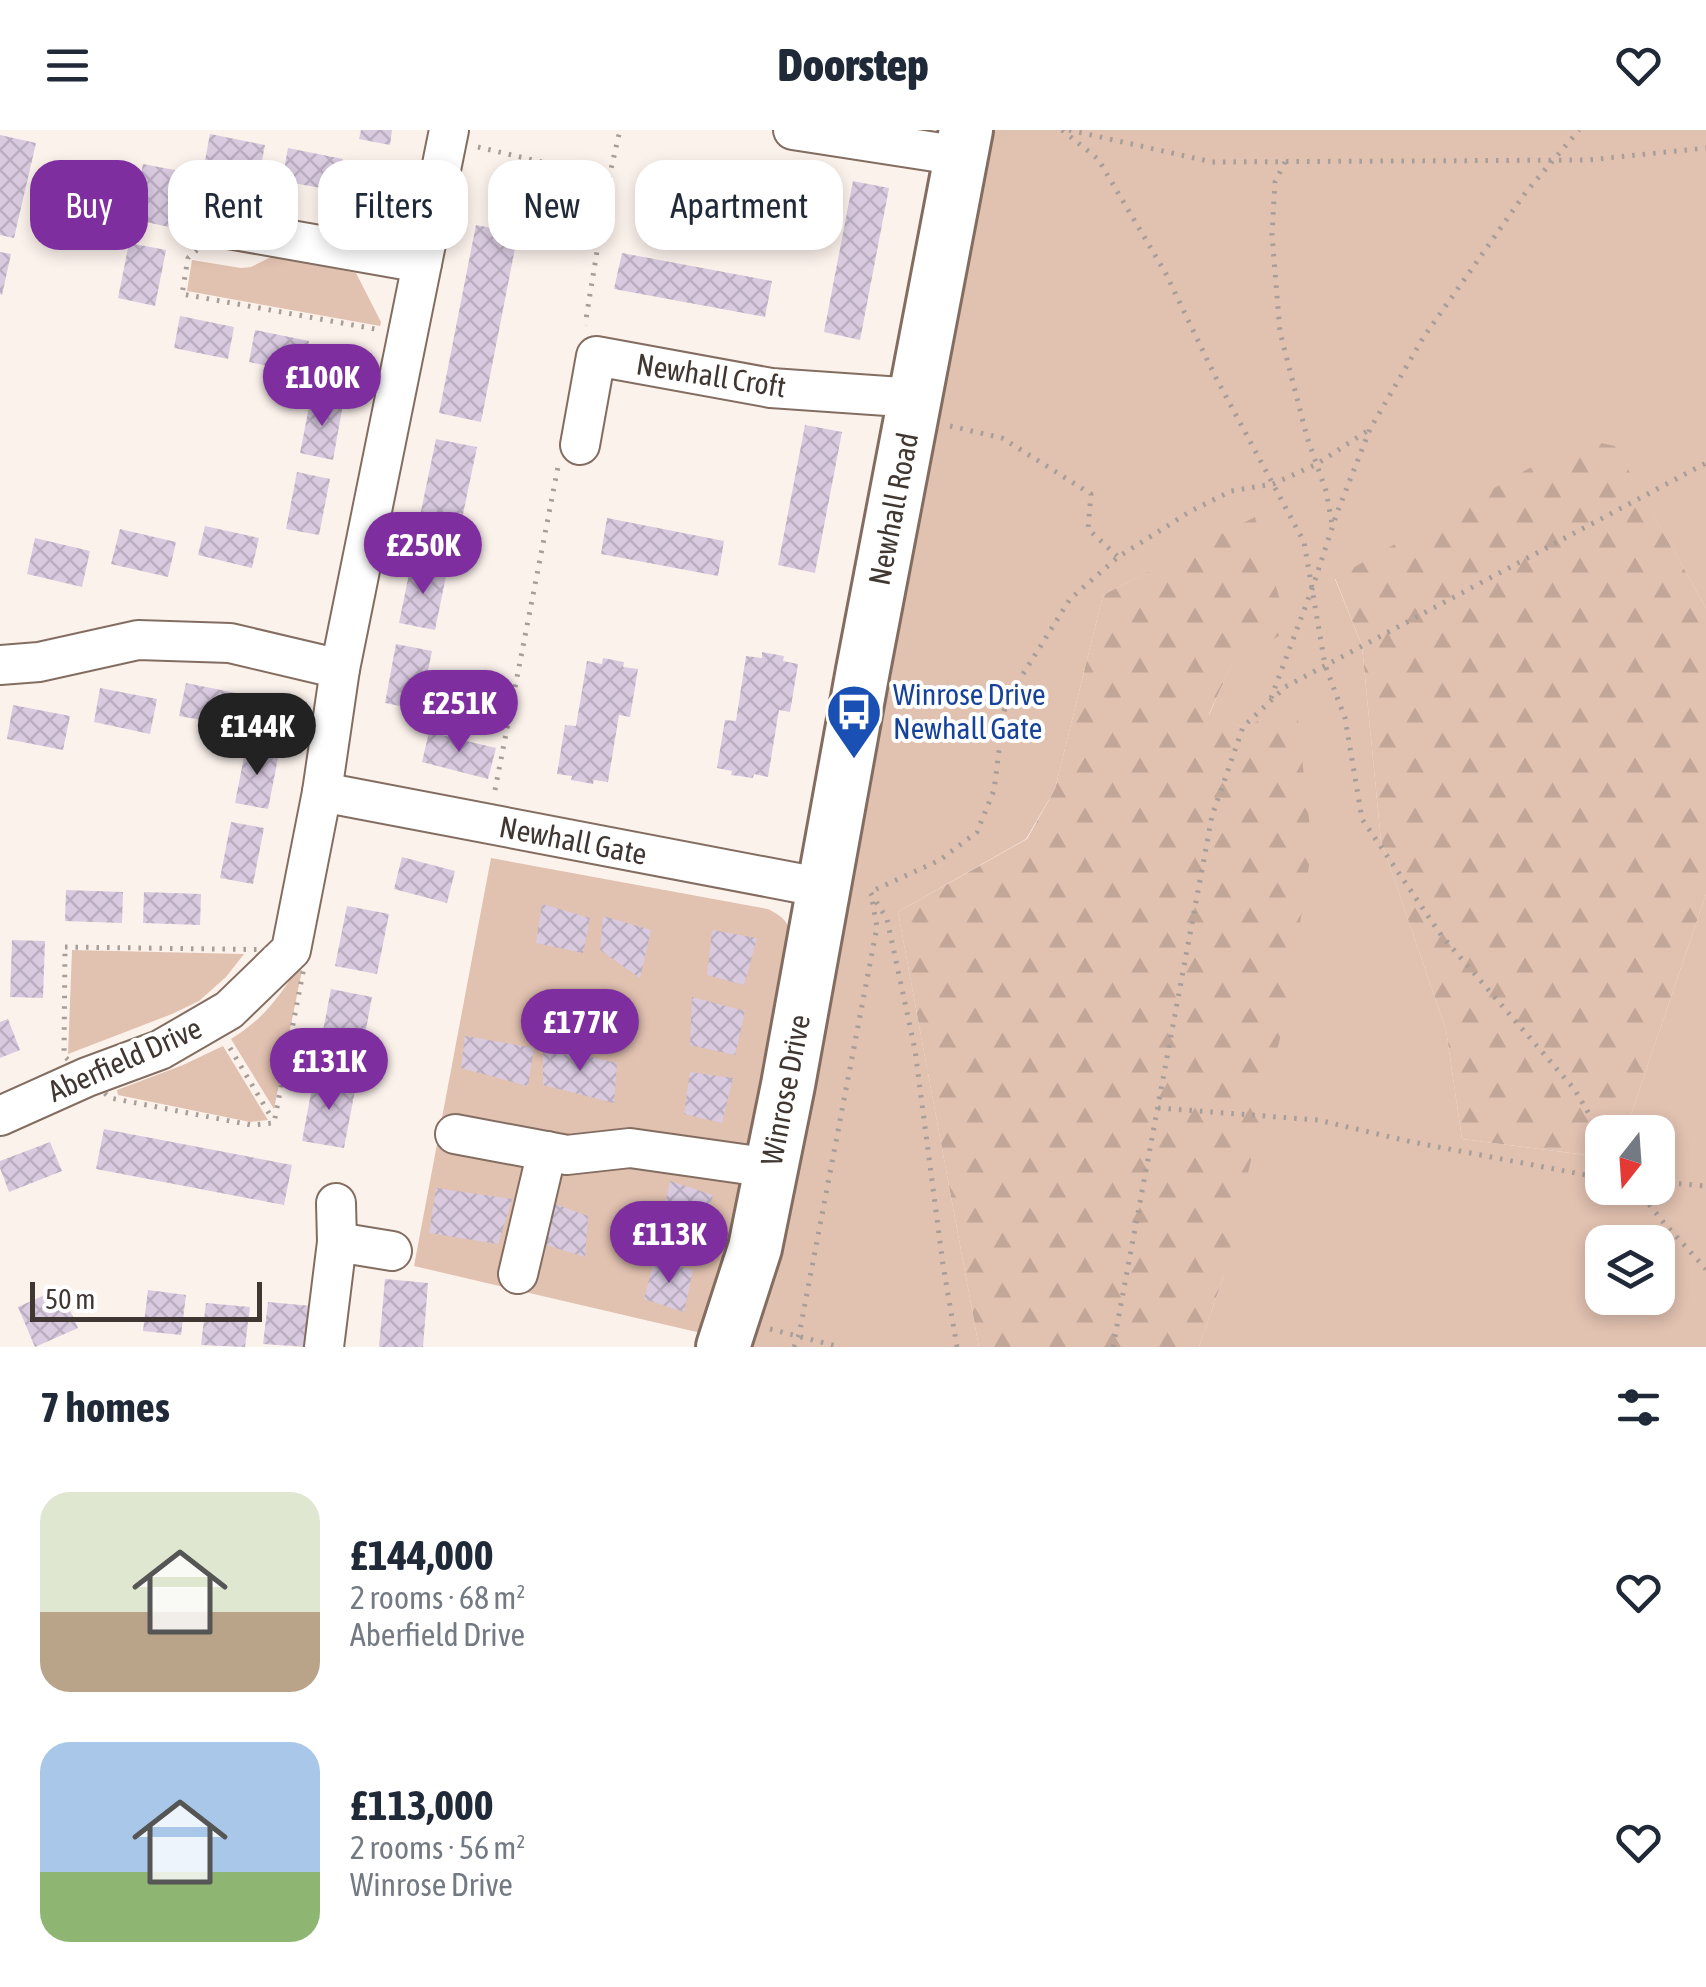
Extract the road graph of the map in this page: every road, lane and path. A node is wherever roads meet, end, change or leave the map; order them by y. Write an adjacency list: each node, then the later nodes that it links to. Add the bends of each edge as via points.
1 (620, 130): 12 (path)
2 (793, 130): 9 (street)
3 (1062, 130): 26 (path, via 1098,159 1165,272)
4 (1070, 130): 8 (path)
5 (1110, 130): 8 (path)
6 (1579, 130): 13 (path)
7 (448, 135): 11 (path); 18 (street)
8 (1118, 142): 14 (path, via 1212,162)
9 (964, 143): 21 (street, Newhall Road)
10 (1706, 148): 13 (path)
11 (542, 160)
12 (613, 160)
13 (1553, 160): 14 (path); 22 (path, via 1423,338)
14 (1285, 162): 24 (path, via 1276,182 1272,235 1280,332)
15 (298, 241): 18 (street)
16 (198, 250): 19 (path, via 188,258 182,294)
17 (597, 250): 20 (path, via 584,326)
18 (422, 263): 19 (street)
19 (407, 335): 32 (street)
20 (596, 356): 21 (street, Newhall Croft); 23 (street, Newhall Croft)
21 (914, 408): 28 (path, via 1002,438 1091,494 1088,529); 36 (street, Newhall Road, via 862,670)
22 (1370, 429): 24 (path); 27 (path)
23 (569, 453): 35 (path)
24 (1317, 464): 26 (path); 27 (path)
25 (1706, 464): 31 (path)
26 (1273, 484): 28 (path, via 1231,491); 29 (path, via 1304,542)
27 (1332, 528): 29 (path)
28 (1118, 557): 36 (path, via 1070,599 1004,711 994,790 977,832 940,860)
29 (1312, 589): 31 (path); 33 (path)
30 (0, 666): 32 (street, via 138,640 230,642)
31 (1325, 666): 33 (path); 41 (path, via 1345,718 1362,818 1441,935)
32 (340, 669): 34 (street)
33 (1269, 702): 40 (path, via 1243,727 1212,816)
34 (322, 792): 35 (street, Newhall Gate); 37 (street)
35 (488, 825): 36 (street, Newhall Gate)
36 (841, 882): 46 (street, Winrose Drive); 57 (path, via 877,927); 61 (path, via 886,919 915,1050)
37 (291, 950): 38 (street, Aberfield Drive); 39 (path, via 65,948 64,1056); 43 (path, via 304,967)
38 (213, 1020): 39 (street, Aberfield Drive, via 160,1050); 43 (path)
39 (87, 1078): 42 (street, Aberfield Drive); 43 (path, via 110,1098 251,1125)
40 (1158, 1108): 47 (path, via 1318,1120); 62 (path)
41 (1589, 1115)
42 (0, 1116)
43 (274, 1123)
44 (455, 1134): 45 (street)
45 (547, 1151): 46 (street, via 630,1148); 55 (street)
46 (771, 1168): 56 (street, Winrose Drive)
47 (1585, 1175)
48 (1675, 1183): 49 (path)
49 (1706, 1186)
50 (336, 1203): 52 (street)
51 (1650, 1205): 54 (path)
52 (337, 1242): 53 (street); 58 (street)
53 (392, 1251)
54 (1706, 1269)
55 (518, 1274)
56 (728, 1333): 57 (path)
57 (798, 1336): 59 (path); 60 (path)
58 (324, 1347)
59 (794, 1347)
60 (840, 1347)
61 (957, 1347)
62 (1113, 1347)

